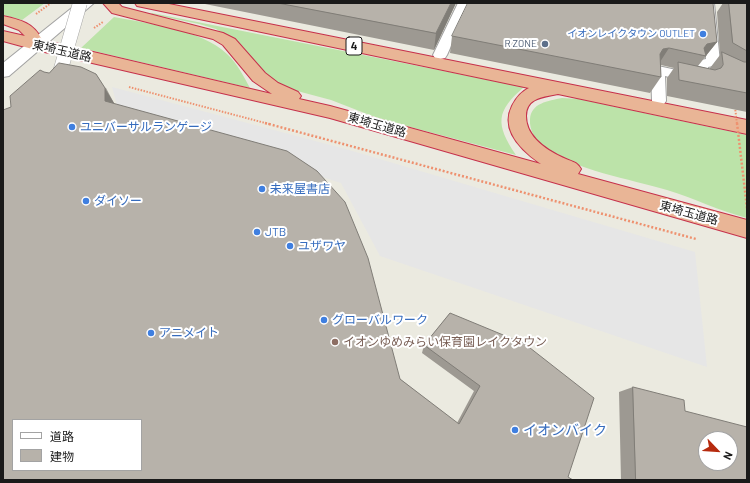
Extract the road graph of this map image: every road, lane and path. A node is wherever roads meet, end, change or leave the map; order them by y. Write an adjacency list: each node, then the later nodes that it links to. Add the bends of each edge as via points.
1 (51, 3): 9 (path)
2 (80, 3): 17 (street, bridge)
3 (87, 3): 12 (street)
4 (110, 3): 22 (highway, 4, via 117,10 218,36 229,42 247,65 272,87)
5 (142, 3): 19 (highway, 4)
6 (464, 3): 13 (street)
7 (708, 4): 8 (street); 14 (street)
8 (724, 8)
9 (34, 16)
10 (3, 20): 12 (highway, via 19,24 31,31)
11 (3, 36): 12 (highway, 東埼玉道路 / 4)
12 (36, 45): 16 (street); 22 (highway, 東埼玉道路 / 4)
13 (440, 55)
14 (713, 62): 15 (street); 20 (street, via 702,64 702,80 658,70)
15 (725, 69)
16 (3, 72)
17 (58, 79)
18 (123, 85): 27 (path)
19 (566, 89): 23 (highway, 4); 25 (highway, 4, via 543,90 526,98 520,106 516,114 517,123 521,133 535,150 549,160 568,168 650,193)
20 (659, 100)
21 (734, 103): 24 (path, bridge)
22 (330, 112): 25 (highway, 東埼玉道路 / 4)
23 (747, 127)
24 (747, 208)
25 (699, 216): 26 (highway, 東埼玉道路 / 4)
26 (747, 229)
27 (701, 240)

